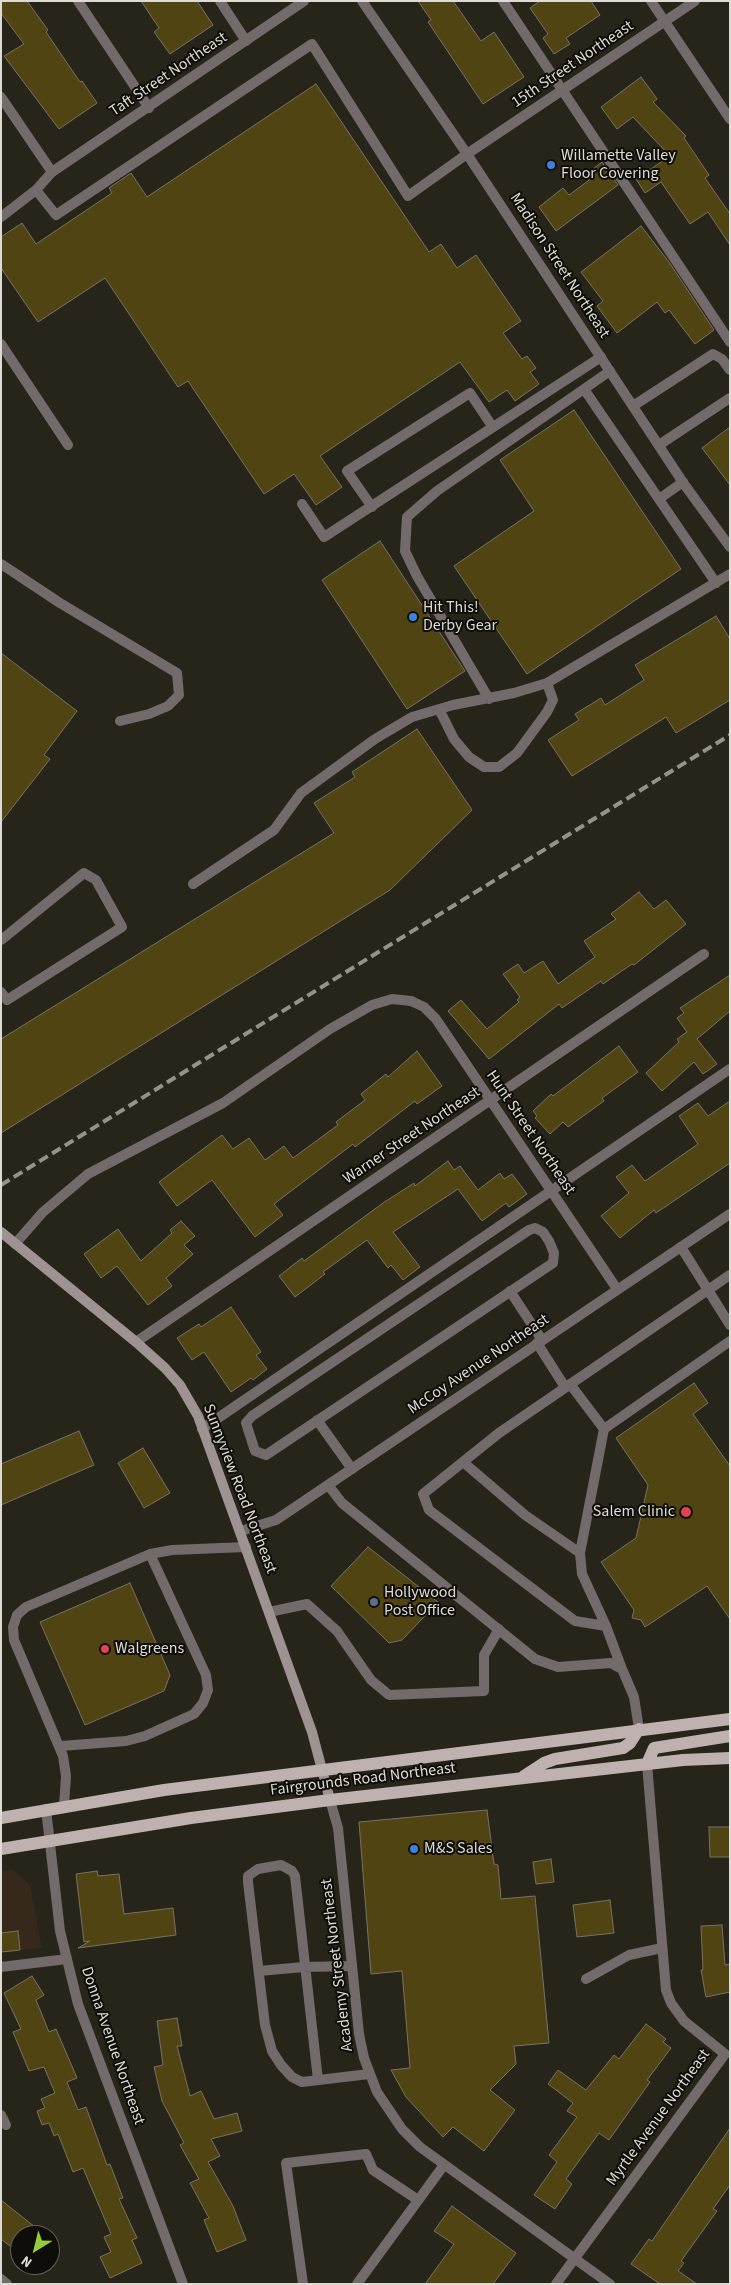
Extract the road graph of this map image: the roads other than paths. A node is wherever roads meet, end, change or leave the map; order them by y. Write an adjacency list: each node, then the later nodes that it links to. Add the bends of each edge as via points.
1 (78, 1): 12 (street)
2 (220, 1): 9 (street)
3 (304, 1): 9 (street, Taft Street Northeast)
4 (362, 1): 14 (street, Madison Street Northeast)
5 (502, 1): 10 (street)
6 (651, 1): 8 (street)
7 (695, 1): 8 (street, 15th Street Northeast)
8 (665, 22): 10 (street, 15th Street Northeast); 13 (street)
9 (246, 41): 12 (street, Taft Street Northeast)
10 (562, 90): 14 (street, 15th Street Northeast); 18 (street)
11 (1, 97): 15 (street)
12 (149, 108): 15 (street, Taft Street Northeast)
13 (730, 119)
14 (467, 154): 16 (street, 15th Street Northeast, via 408,196 312,44 56,215); 20 (street, Madison Street Northeast)
15 (52, 172): 16 (street, Taft Street Northeast)
16 (36, 190): 17 (street, Taft Street Northeast)
17 (1, 217)
18 (730, 342)
19 (1, 344): 27 (street)
20 (600, 357): 22 (street, Madison Street Northeast); 26 (street)
21 (730, 370): 25 (street, via 722,359 713,354)
22 (610, 372): 23 (street); 25 (street, Madison Street Northeast)
23 (584, 389): 30 (street); 38 (street, via 437,491 408,517 405,551)
24 (730, 398): 28 (street)
25 (633, 406): 28 (street, Madison Street Northeast)
26 (492, 426): 32 (street); 32 (street, via 470,393 347,470)
27 (68, 445)
28 (659, 445): 29 (street, Madison Street Northeast)
29 (683, 482): 30 (street); 33 (street, Madison Street Northeast)
30 (659, 499): 36 (street)
31 (302, 504): 32 (street, via 324,537)
32 (372, 507)
33 (730, 547)
34 (1, 564): 40 (street, via 177,673 179,695 168,706)
35 (730, 574): 36 (street)
36 (716, 583): 37 (street)
37 (547, 683): 38 (street); 39 (street, via 553,700 547,712 517,753 499,767 484,767 469,757 454,739)
38 (489, 698): 39 (street)
39 (439, 709): 41 (street, via 412,717 374,739 301,793 274,830)
40 (120, 721)
41 (193, 884)
42 (1, 940): 44 (street, via 84,873 96,880 122,927 7,1000)
43 (704, 954): 46 (street, Warner Street Northeast)
44 (1, 992)
45 (730, 1069): 47 (street)
46 (490, 1101): 47 (street, Hunt Street Northeast); 50 (street, Hunt Street Northeast, via 436,1019 424,1007 411,1001 392,1000 372,1006 330,1029 223,1103 88,1174 43,1212); 58 (street, Warner Street Northeast)
47 (552, 1192): 53 (street, Hunt Street Northeast); 62 (street)
48 (730, 1214): 51 (street, McCoy Avenue Northeast)
49 (1, 1232): 50 (main road, Sunnyview Road Northeast)
50 (16, 1244): 58 (main road, Sunnyview Road Northeast)
51 (680, 1247): 53 (street, McCoy Avenue Northeast); 54 (street)
52 (730, 1275): 54 (street)
53 (617, 1289): 59 (street, McCoy Avenue Northeast)
54 (708, 1289): 56 (street); 60 (street)
55 (510, 1291): 59 (street); 61 (street); 61 (street, via 553,1263 554,1253 549,1241 543,1232 535,1228 246,1423 256,1451 266,1454)
56 (730, 1325)
57 (730, 1341): 63 (street)
58 (136, 1342): 62 (main road, Sunnyview Road Northeast, via 180,1385)
59 (540, 1342): 60 (street); 65 (street, McCoy Avenue Northeast)
60 (568, 1386): 63 (street); 64 (street)
61 (318, 1420): 65 (street)
62 (202, 1429): 67 (main road, Sunnyview Road Northeast)
63 (604, 1429): 69 (street)
64 (463, 1462): 69 (street, via 525,1515); 72 (street, via 423,1494 429,1510 575,1621)
65 (352, 1469): 66 (street, McCoy Avenue Northeast)
66 (328, 1485): 67 (street, McCoy Avenue Northeast, via 276,1520); 73 (street, via 342,1503)
67 (241, 1531): 68 (main road, Sunnyview Road Northeast)
68 (246, 1547): 70 (street); 71 (main road, Sunnyview Road Northeast)
69 (580, 1552): 72 (street, via 582,1574)
70 (150, 1554): 78 (street, via 26,1607 17,1616 13,1627 14,1640); 78 (street, via 206,1675 208,1690 203,1703 194,1714 144,1736)
71 (269, 1612): 73 (street, via 308,1604 337,1631 371,1680 389,1695 484,1691 484,1655); 81 (main road, Sunnyview Road Northeast)
72 (606, 1626): 74 (street)
73 (499, 1629): 74 (street, via 536,1659 558,1666 611,1663)
74 (622, 1669): 76 (street, via 634,1697)
75 (730, 1719): 76 (main road, Fairgrounds Road Northeast)
76 (639, 1729): 81 (main road, Fairgrounds Road Northeast); 82 (main road, via 623,1748 544,1762)
77 (730, 1736): 80 (main road, via 654,1748)
78 (61, 1746): 84 (street, via 66,1776)
79 (730, 1758): 80 (main road, Fairgrounds Road Northeast)
80 (646, 1764): 82 (main road, Fairgrounds Road Northeast); 89 (street, Myrtle Avenue Northeast)
81 (323, 1769): 83 (main road, Sunnyview Road Northeast); 84 (main road, Fairgrounds Road Northeast)
82 (520, 1778): 83 (main road, Fairgrounds Road Northeast)
83 (330, 1800): 87 (main road, Fairgrounds Road Northeast); 92 (street, Academy Street Northeast, via 338,1828)
84 (64, 1806): 85 (main road, Fairgrounds Road Northeast)
85 (46, 1809): 86 (main road, Fairgrounds Road Northeast); 87 (street, Donna Avenue Northeast)
86 (1, 1818)
87 (50, 1840): 88 (main road, Fairgrounds Road Northeast); 90 (street, Donna Avenue Northeast, via 60,1931)
88 (1, 1849)
89 (662, 1948): 95 (street, via 629,1955); 96 (street, Myrtle Avenue Northeast, via 666,1990 671,2003 684,2021)
90 (67, 1959): 91 (street); 104 (street, Donna Avenue Northeast, via 78,2004)
91 (1, 1966)
92 (352, 1966): 93 (street); 97 (street, Academy Street Northeast, via 359,2034)
93 (304, 1967): 94 (street); 94 (street, via 295,1876 281,1865 258,1869 248,1876); 98 (street)
94 (259, 1971): 98 (street, via 265,2025 272,2051 292,2077 302,2082)
95 (586, 1979)
96 (727, 2051): 101 (street, Myrtle Avenue Northeast)
97 (370, 2074): 98 (street); 99 (street, Academy Street Northeast, via 377,2092 402,2129)
98 (318, 2080)
99 (444, 2164): 100 (street); 101 (street, Academy Street Northeast)
100 (418, 2200): 105 (street, via 374,2170 366,2154 286,2163); 106 (street)
101 (575, 2258): 107 (street, Myrtle Avenue Northeast); 108 (street, Academy Street Northeast)
102 (1, 2280): 103 (street)
103 (7, 2284)
104 (183, 2284)
105 (303, 2284)
106 (357, 2284)
107 (556, 2284)
108 (610, 2284)

